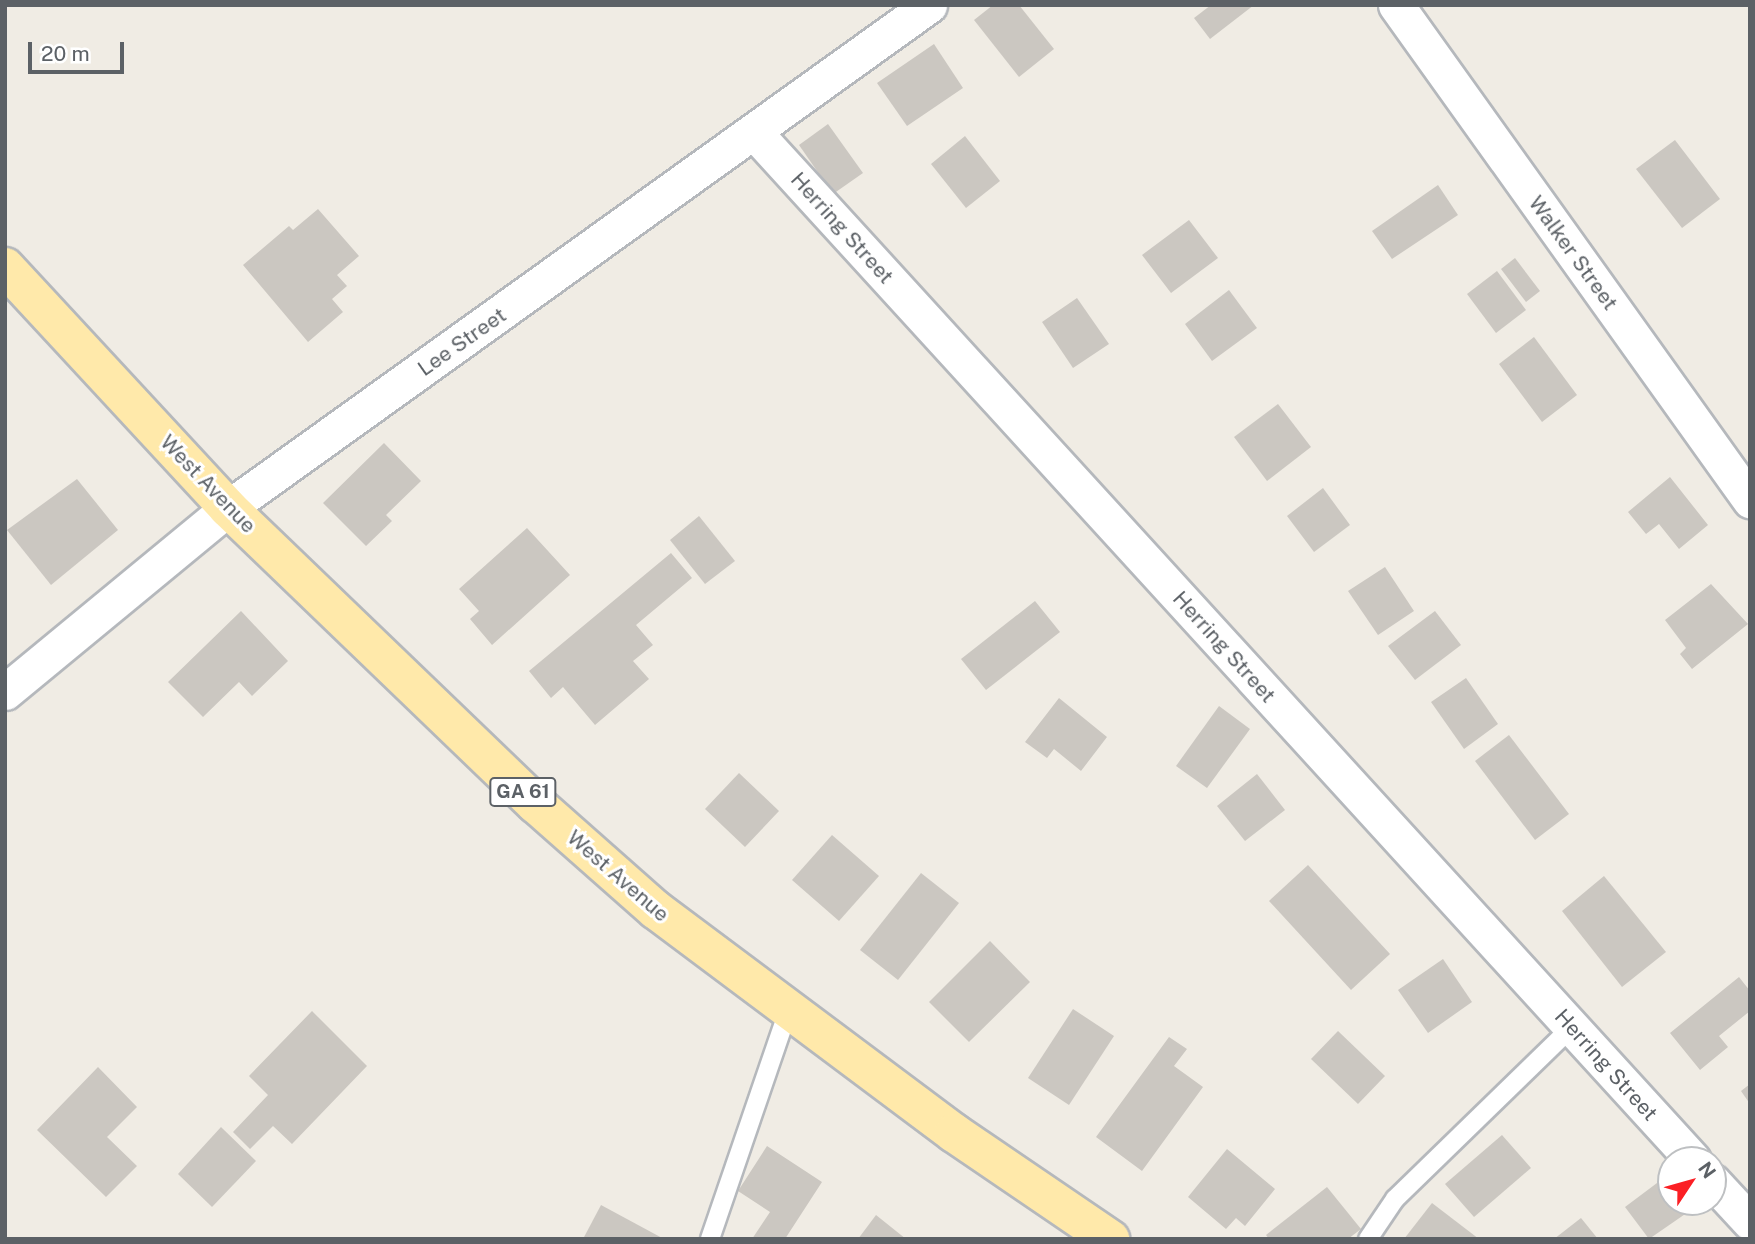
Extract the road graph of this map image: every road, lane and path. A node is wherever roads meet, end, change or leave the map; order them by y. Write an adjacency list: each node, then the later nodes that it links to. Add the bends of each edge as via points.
1 (929, 5): 3 (street, Lee Street)
2 (1396, 5): 5 (street, Walker Street)
3 (755, 133): 6 (street, Lee Street); 9 (street, Herring Street)
4 (5, 267): 6 (main road, West Avenue / GA 61)
5 (1750, 500)
6 (228, 508): 7 (street, Lee Street); 8 (main road, West Avenue / GA 61, via 537,804 656,910)
7 (5, 692)
8 (788, 1011): 13 (lane); 14 (main road, West Avenue / GA 61, via 954,1133)
9 (1572, 1027): 10 (street, Herring Street); 15 (lane, via 1395,1199)
10 (1680, 1146)
11 (1727, 1197): 12 (street)
12 (1750, 1222)
13 (710, 1239)
14 (1110, 1239)
15 (1368, 1239)

